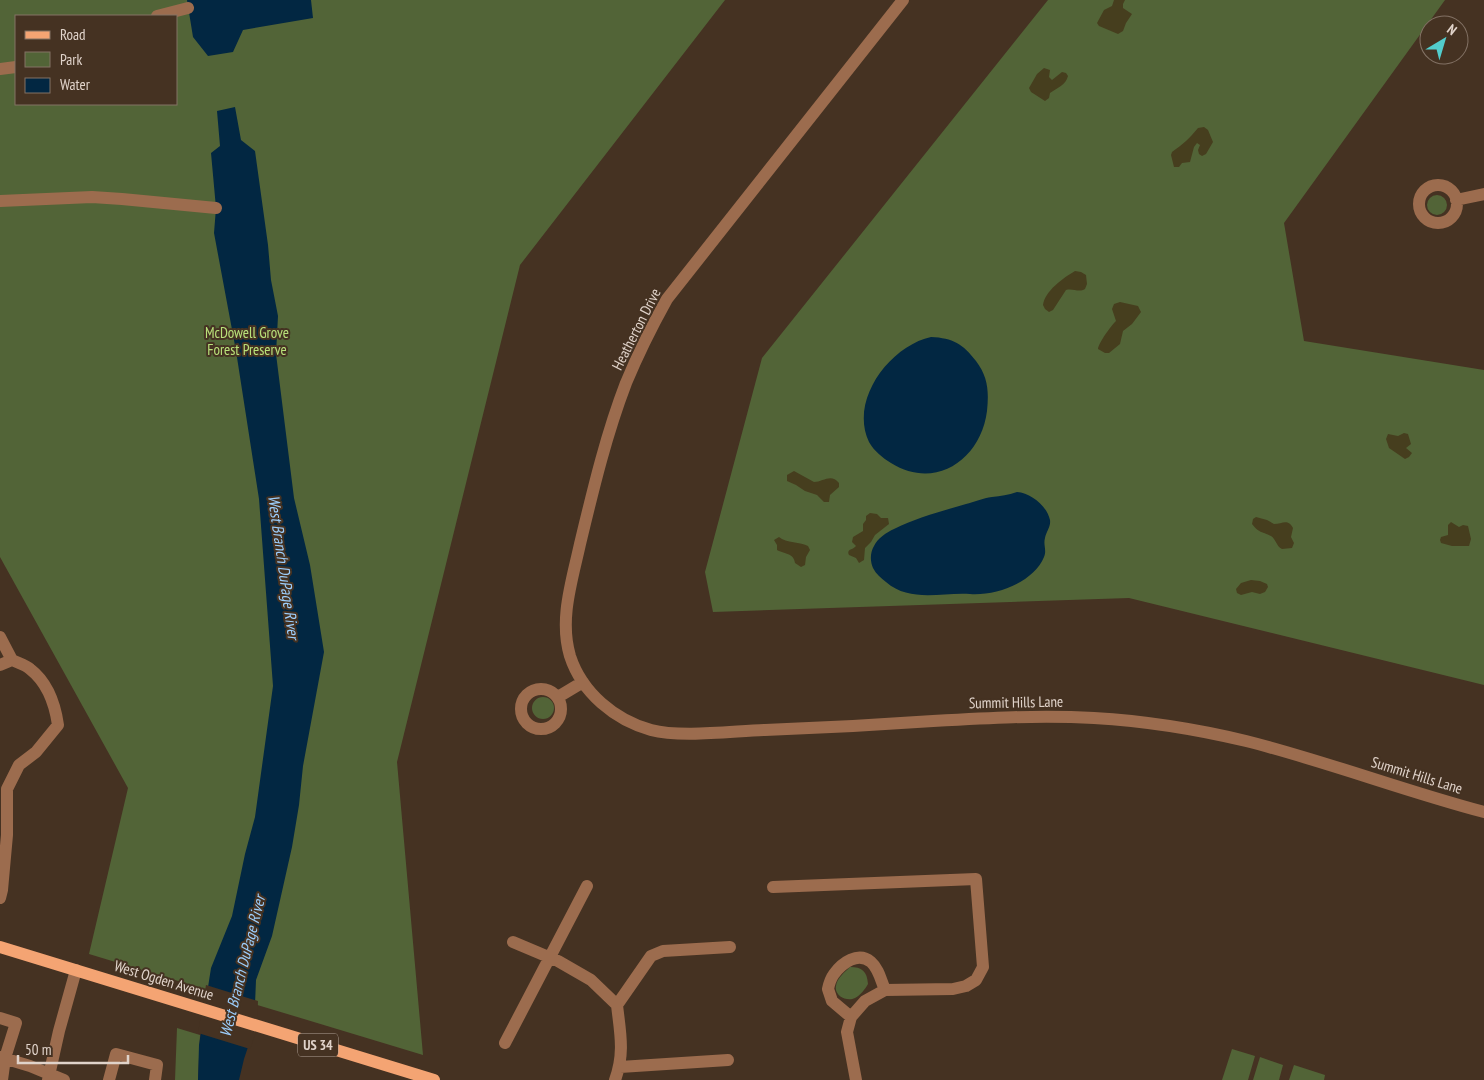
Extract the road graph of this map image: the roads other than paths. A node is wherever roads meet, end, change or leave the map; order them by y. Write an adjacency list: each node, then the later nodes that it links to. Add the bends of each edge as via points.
1 (903, 0): 13 (street, Heatherton Drive, via 667,299 645,340 598,469 566,604 565,632 571,658)
2 (188, 8): 3 (street)
3 (161, 15)
4 (15, 66): 5 (street)
5 (0, 69)
6 (1484, 194): 7 (street)
7 (1456, 200)
8 (0, 201): 9 (street, via 100,198)
9 (216, 208)
10 (0, 637): 11 (street)
11 (12, 660): 12 (street); 16 (street, via 30,668 42,681 55,708 58,725 36,752 19,765 6,790 7,835)
12 (0, 665)
13 (583, 682): 14 (street); 15 (street, Summit Hills Lane, via 613,712 638,726 667,733 1004,717 1093,718 1148,723 1245,741)
14 (558, 697)
15 (1484, 812)
16 (2, 882): 19 (street)
17 (586, 886): 23 (street)
18 (773, 887): 25 (street, via 976,879 983,967 976,980 953,989)
19 (0, 898)
20 (513, 942): 23 (street)
21 (0, 947): 24 (main road, West Ogden Avenue / US 34)
22 (730, 947): 26 (street, via 663,950 651,956)
23 (550, 957): 26 (street, via 592,980); 29 (street)
24 (76, 970): 33 (street); 38 (main road, West Ogden Avenue / US 34)
25 (885, 990): 27 (street, via 865,1001); 27 (street, via 870,961 859,957 847,960 833,974 828,988 832,1001)
26 (617, 1005): 32 (street, via 622,1049)
27 (851, 1017): 40 (street, via 847,1032)
28 (0, 1018): 30 (street, via 16,1023)
29 (505, 1043)
30 (2, 1057): 33 (street); 34 (street)
31 (728, 1060): 32 (street)
32 (620, 1067): 39 (street)
33 (49, 1077): 35 (street)
34 (2, 1080)
35 (64, 1080)
36 (110, 1080): 37 (street, via 116,1054 157,1065)
37 (156, 1080)
38 (434, 1080)
39 (614, 1080)
40 (856, 1080)

